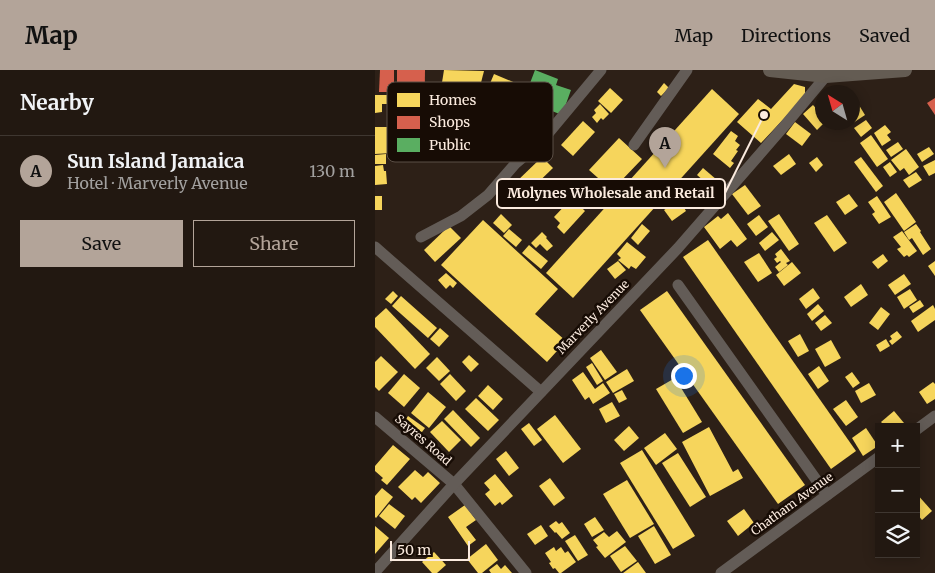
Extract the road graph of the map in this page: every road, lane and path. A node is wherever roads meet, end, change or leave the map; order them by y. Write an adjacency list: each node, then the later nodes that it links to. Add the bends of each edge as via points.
1 (601, 70): 6 (street)
2 (687, 70): 7 (street)
3 (770, 70): 5 (main road)
4 (905, 70): 5 (main road)
5 (826, 76): 12 (street, Marverly Avenue, via 678,248)
6 (553, 128)
7 (634, 145)
8 (517, 162): 9 (street, via 488,195 461,216)
9 (421, 236)
10 (375, 247): 12 (street)
11 (678, 285): 18 (street)
12 (541, 392): 17 (street, Marverly Avenue)
13 (935, 416): 15 (street)
14 (375, 417): 17 (street, Sayres Road)
15 (920, 427)
16 (875, 460): 18 (street, Chatham Avenue)
17 (454, 484): 19 (street, Marverly Avenue); 20 (street, Sayres Road)
18 (827, 495): 21 (street, Chatham Avenue)
19 (375, 572)
20 (526, 573)
21 (721, 573)

